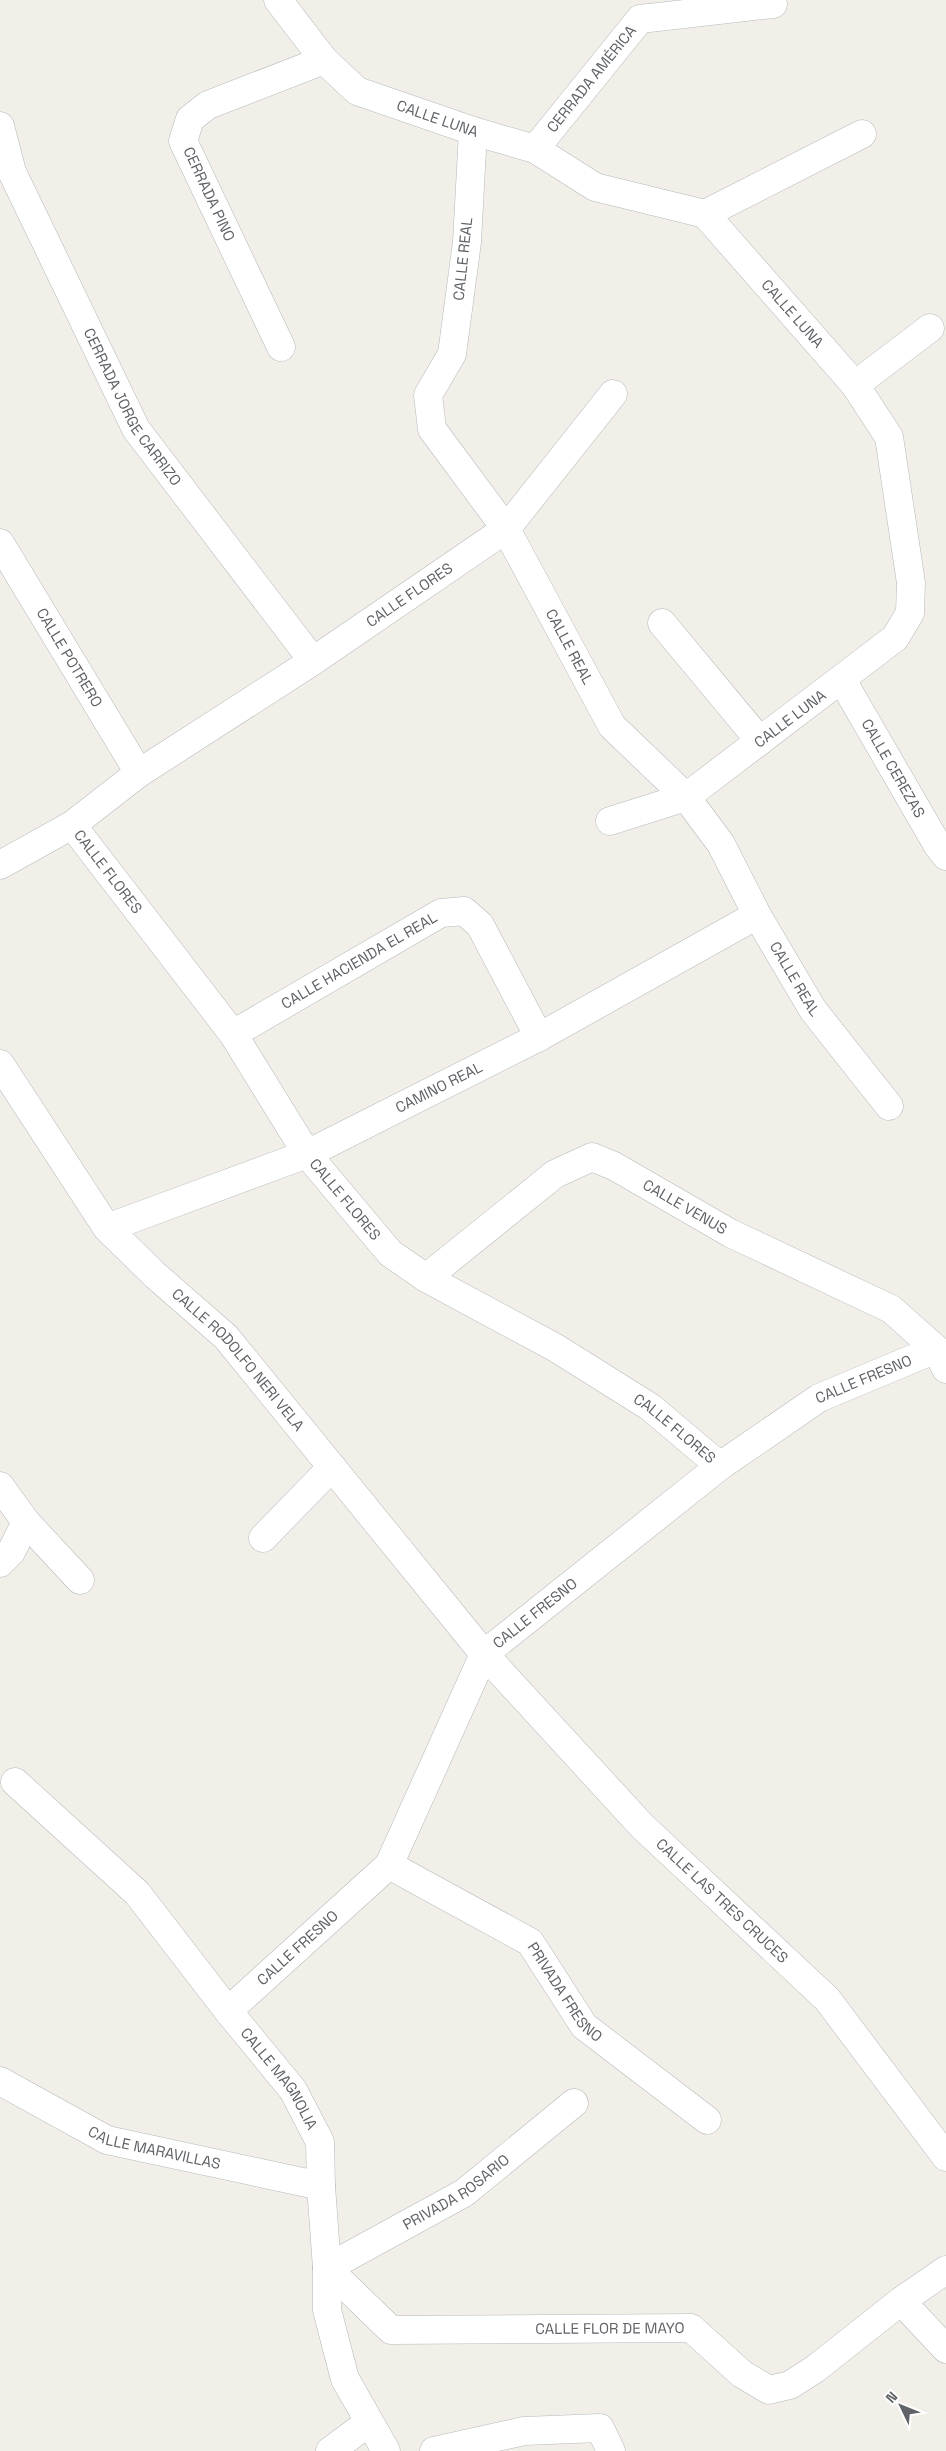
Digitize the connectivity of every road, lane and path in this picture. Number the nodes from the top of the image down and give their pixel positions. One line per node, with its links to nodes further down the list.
1 (278, 0): 3 (street, CALLE LUNA)
2 (773, 4): 7 (street, CERRADA AMÉRICA)
3 (324, 60): 5 (street, CALLE LUNA); 10 (street, CERRADA PINO)
4 (0, 126): 16 (street, CERRADA JORGE CARRIZO)
5 (474, 132): 7 (street, CALLE LUNA); 13 (street, CALLE REAL)
6 (862, 134): 8 (street)
7 (536, 149): 8 (street, CALLE LUNA)
8 (705, 214): 11 (street, CALLE LUNA)
9 (930, 328): 11 (street)
10 (281, 347)
11 (855, 385): 17 (street, CALLE LUNA)
12 (613, 394): 13 (street, CALLE FLORES)
13 (506, 529): 16 (street, CALLE FLORES); 20 (street, CALLE REAL)
14 (0, 543): 19 (street, CALLE POTRERO)
15 (662, 623): 18 (street)
16 (313, 660): 19 (street, CALLE FLORES)
17 (842, 680): 18 (street, CALLE LUNA); 23 (street, CALLE CEREZAS)
18 (760, 741): 20 (street, CALLE LUNA)
19 (139, 773): 22 (street, CALLE FLORES)
20 (686, 797): 21 (street, CALLE LUNA); 25 (street, CALLE REAL)
21 (610, 821)
22 (72, 825): 24 (street, CALLE FLORES); 26 (street, CALLE FLORES)
23 (946, 856)
24 (0, 865)
25 (757, 915): 27 (street, CAMINO REAL); 29 (street, CALLE REAL)
26 (232, 1034): 27 (street, CALLE HACIENDA EL REAL); 30 (street, CALLE FLORES)
27 (540, 1037): 30 (street, CAMINO REAL)
28 (0, 1064): 31 (street, CALLE RODOLFO NERI VELA)
29 (889, 1106)
30 (307, 1154): 31 (street, CAMINO REAL); 32 (street, CALLE FLORES)
31 (107, 1228): 35 (street, CALLE RODOLFO NERI VELA)
32 (426, 1278): 33 (street, CALLE VENUS); 34 (street, CALLE FLORES)
33 (941, 1359): 34 (street, CALLE FRESNO)
34 (720, 1466): 41 (street, CALLE FRESNO)
35 (332, 1467): 38 (street); 41 (street, CALLE RODOLFO NERI VELA)
36 (0, 1486): 37 (street)
37 (26, 1522): 39 (street); 40 (street)
38 (263, 1538)
39 (0, 1563)
40 (80, 1580)
41 (484, 1654): 43 (street, CALLE FRESNO); 48 (street, CALLE LAS TRES CRUCES)
42 (15, 1782): 44 (street, CALLE MAGNOLIA)
43 (389, 1865): 44 (street, CALLE FRESNO); 47 (street, PRIVADA FRESNO)
44 (228, 2011): 49 (street, CALLE MAGNOLIA)
45 (0, 2081): 49 (street, CALLE MARAVILLAS)
46 (574, 2103): 50 (street, PRIVADA ROSARIO)
47 (707, 2120)
48 (946, 2157)
49 (320, 2186): 50 (street, CALLE MAGNOLIA)
50 (327, 2268): 52 (street, CALLE FLOR DE MAYO); 54 (street, CALLE MAGNOLIA)
51 (946, 2270): 52 (street, CALLE FLOR DE MAYO)
52 (901, 2301): 53 (street)
53 (946, 2349)
54 (368, 2423): 56 (street); 57 (street, CALLE MAGNOLIA)
55 (605, 2439): 58 (street)
56 (330, 2451)
57 (386, 2451)
58 (434, 2451)

